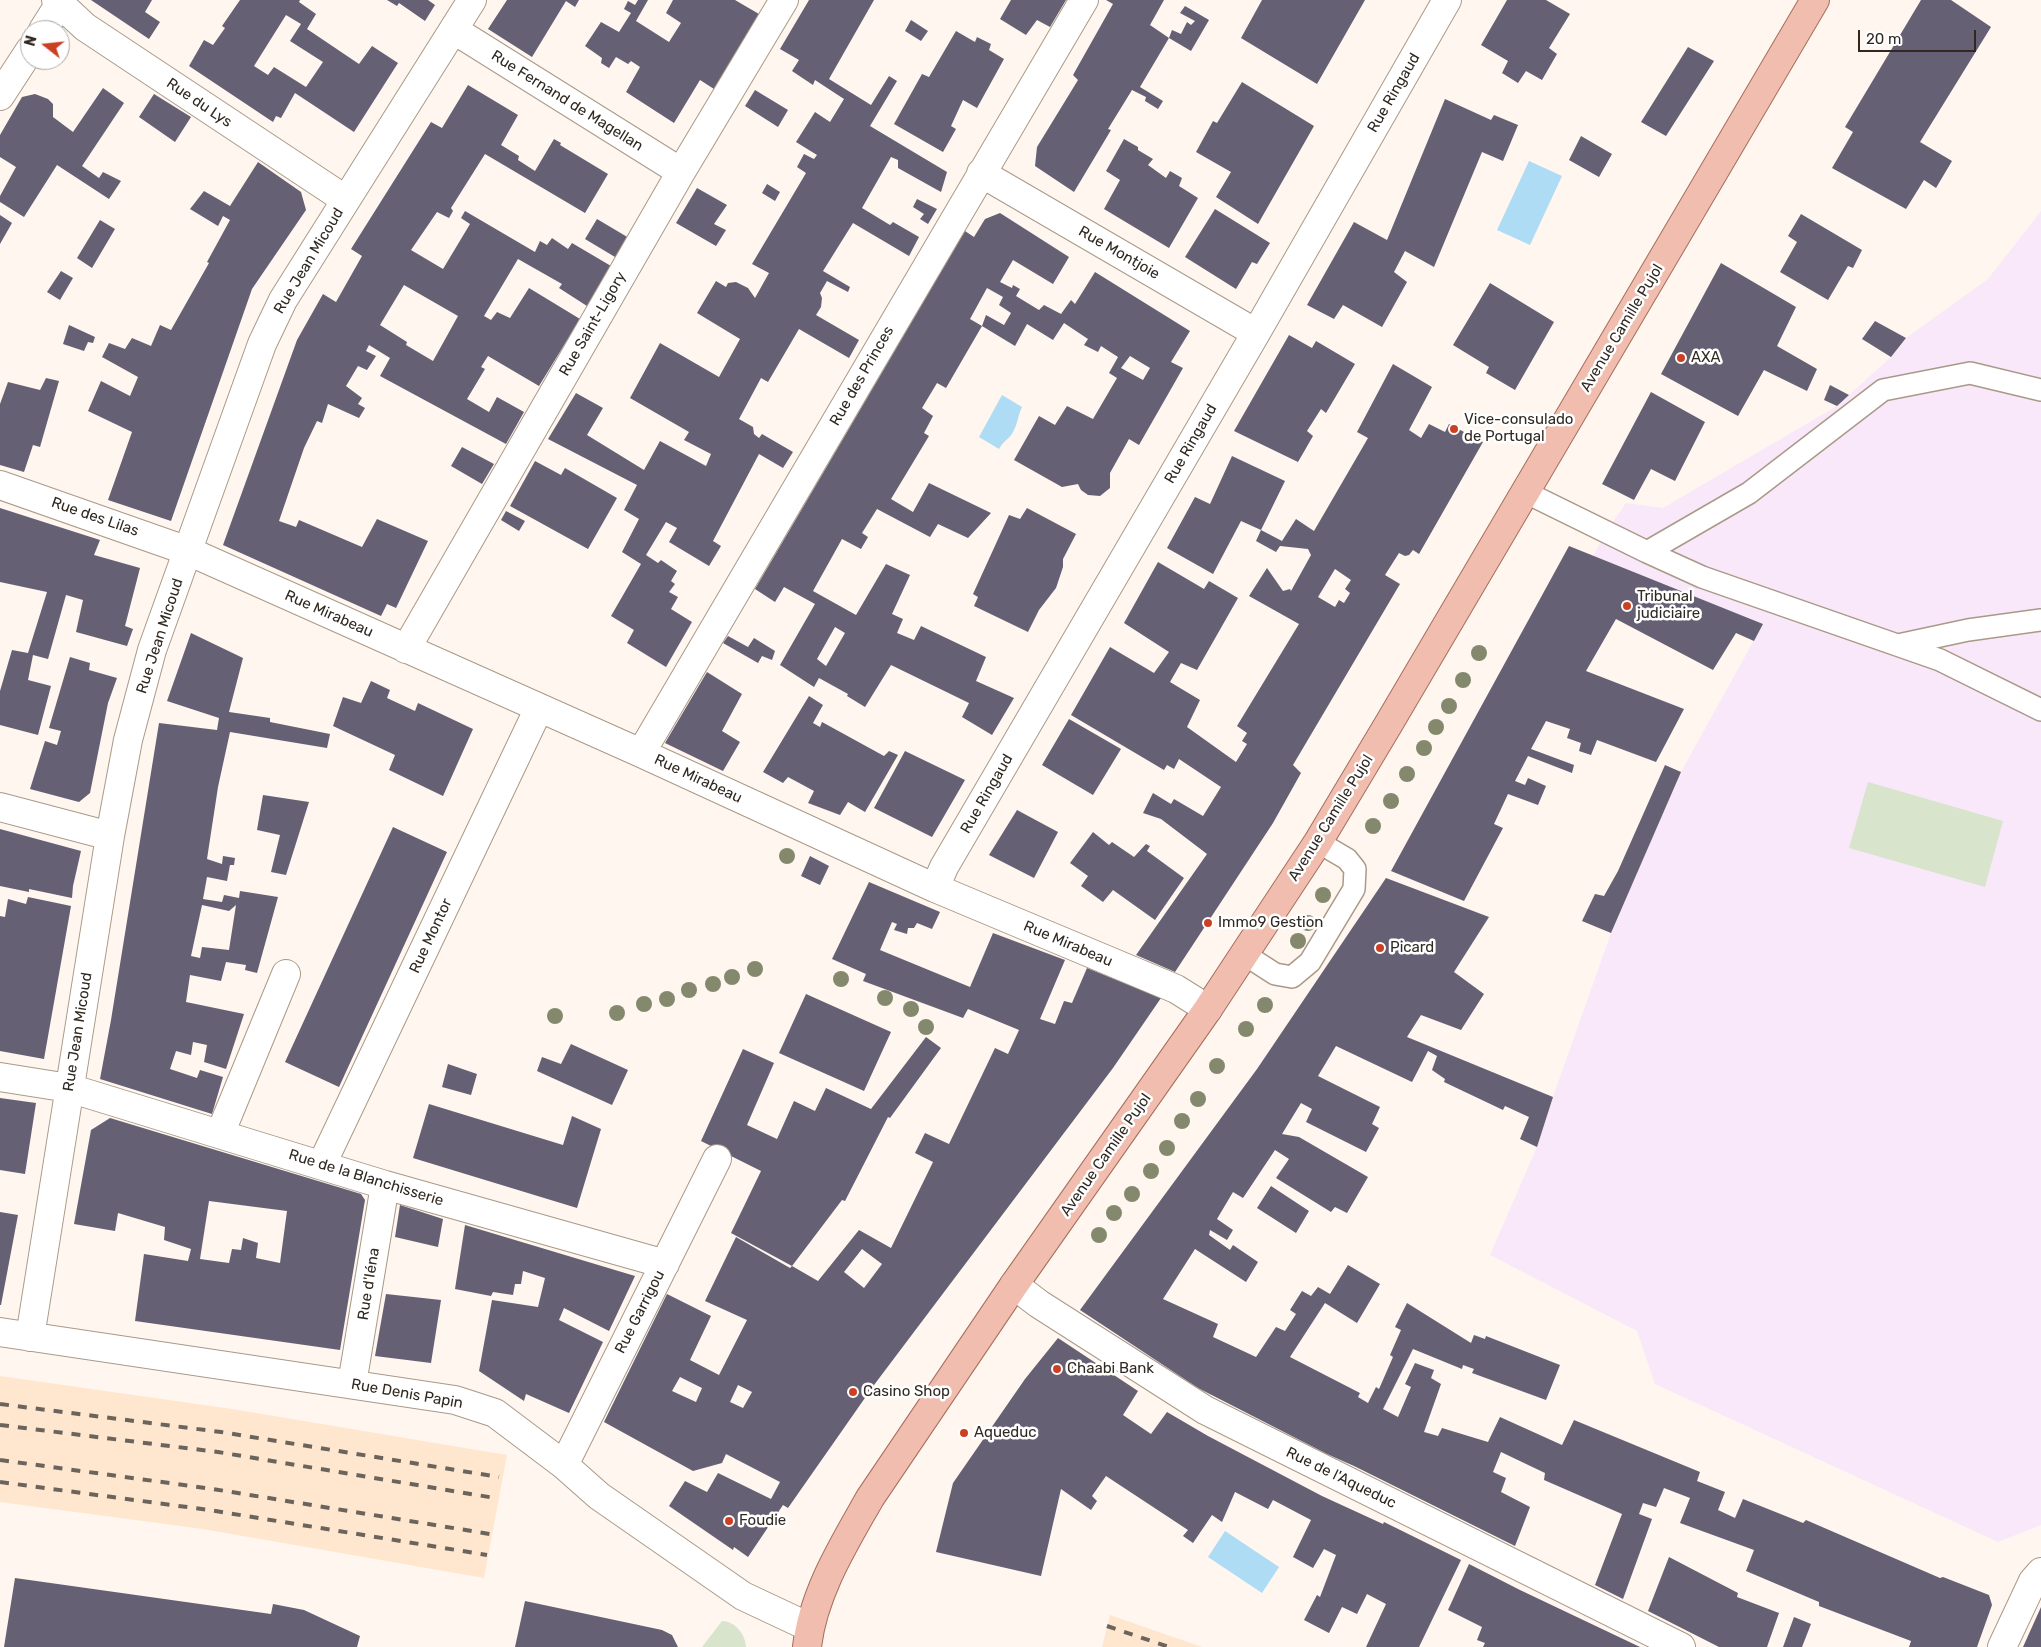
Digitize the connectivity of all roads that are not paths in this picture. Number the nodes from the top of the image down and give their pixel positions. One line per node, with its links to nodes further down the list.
1 (472, 0): 8 (street, Rue Jean Micoud)
2 (784, 0): 11 (street, Rue Saint-Ligory)
3 (1084, 0): 12 (street, Rue des Princes)
4 (1448, 0): 14 (street, Rue Ringaud)
5 (1815, 0): 17 (main road, Avenue Camille Pujol)
6 (60, 1): 7 (street); 13 (street, Rue du Lys)
7 (49, 20)
8 (454, 30): 11 (street, Rue Fernand de Magellan); 13 (street, Rue Jean Micoud)
9 (20, 65): 10 (street)
10 (0, 96)
11 (681, 172): 22 (street, Rue Saint-Ligory)
12 (982, 173): 14 (street, Rue Montjoie); 25 (street, Rue des Princes)
13 (346, 200): 18 (street, Rue Jean Micoud)
14 (1256, 333): 29 (street, Rue Ringaud)
15 (2041, 390): 19 (lane)
16 (0, 485): 18 (street, Rue des Lilas)
17 (1525, 492): 19 (lane); 28 (main road, Avenue Camille Pujol)
18 (188, 550): 22 (street, Rue Mirabeau); 27 (street, Rue Jean Micoud)
19 (1646, 552): 21 (lane)
20 (2041, 620): 21 (lane)
21 (1898, 645): 24 (lane)
22 (406, 649): 23 (street, Rue Mirabeau)
23 (539, 708): 25 (street, Rue Mirabeau); 37 (street, Rue Montor)
24 (2041, 710)
25 (641, 753): 29 (street, Rue Mirabeau)
26 (0, 807): 27 (street)
27 (110, 836): 34 (street, Rue Jean Micoud)
28 (1318, 842): 30 (main road, Avenue Camille Pujol); 30 (lane)
29 (935, 888): 32 (street, Rue Mirabeau)
30 (1244, 954): 32 (main road, Avenue Camille Pujol)
31 (286, 974): 35 (street)
32 (1208, 1008): 40 (main road, Avenue Camille Pujol)
33 (0, 1077): 34 (street, Rue de la Blanchisserie)
34 (69, 1088): 35 (street, Rue de la Blanchisserie); 42 (street, Rue Jean Micoud)
35 (220, 1134): 37 (street, Rue de la Blanchisserie)
36 (717, 1159): 39 (street, Rue Garrigou)
37 (322, 1164): 38 (street, Rue de la Blanchisserie)
38 (385, 1185): 39 (street, Rue de la Blanchisserie); 43 (street, Rue d'Iéna)
39 (664, 1264): 44 (street, Rue Garrigou)
40 (1014, 1285): 46 (main road, Avenue Camille Pujol); 47 (street, Rue de l'Aqueduc)
41 (0, 1332): 42 (street, Rue Denis Papin)
42 (30, 1336): 43 (street, Rue Denis Papin)
43 (352, 1384): 44 (street, Rue Denis Papin)
44 (564, 1465): 46 (street, Rue Denis Papin)
45 (2041, 1572): 48 (street)
46 (810, 1629)
47 (1681, 1647)
48 (2002, 1647)

